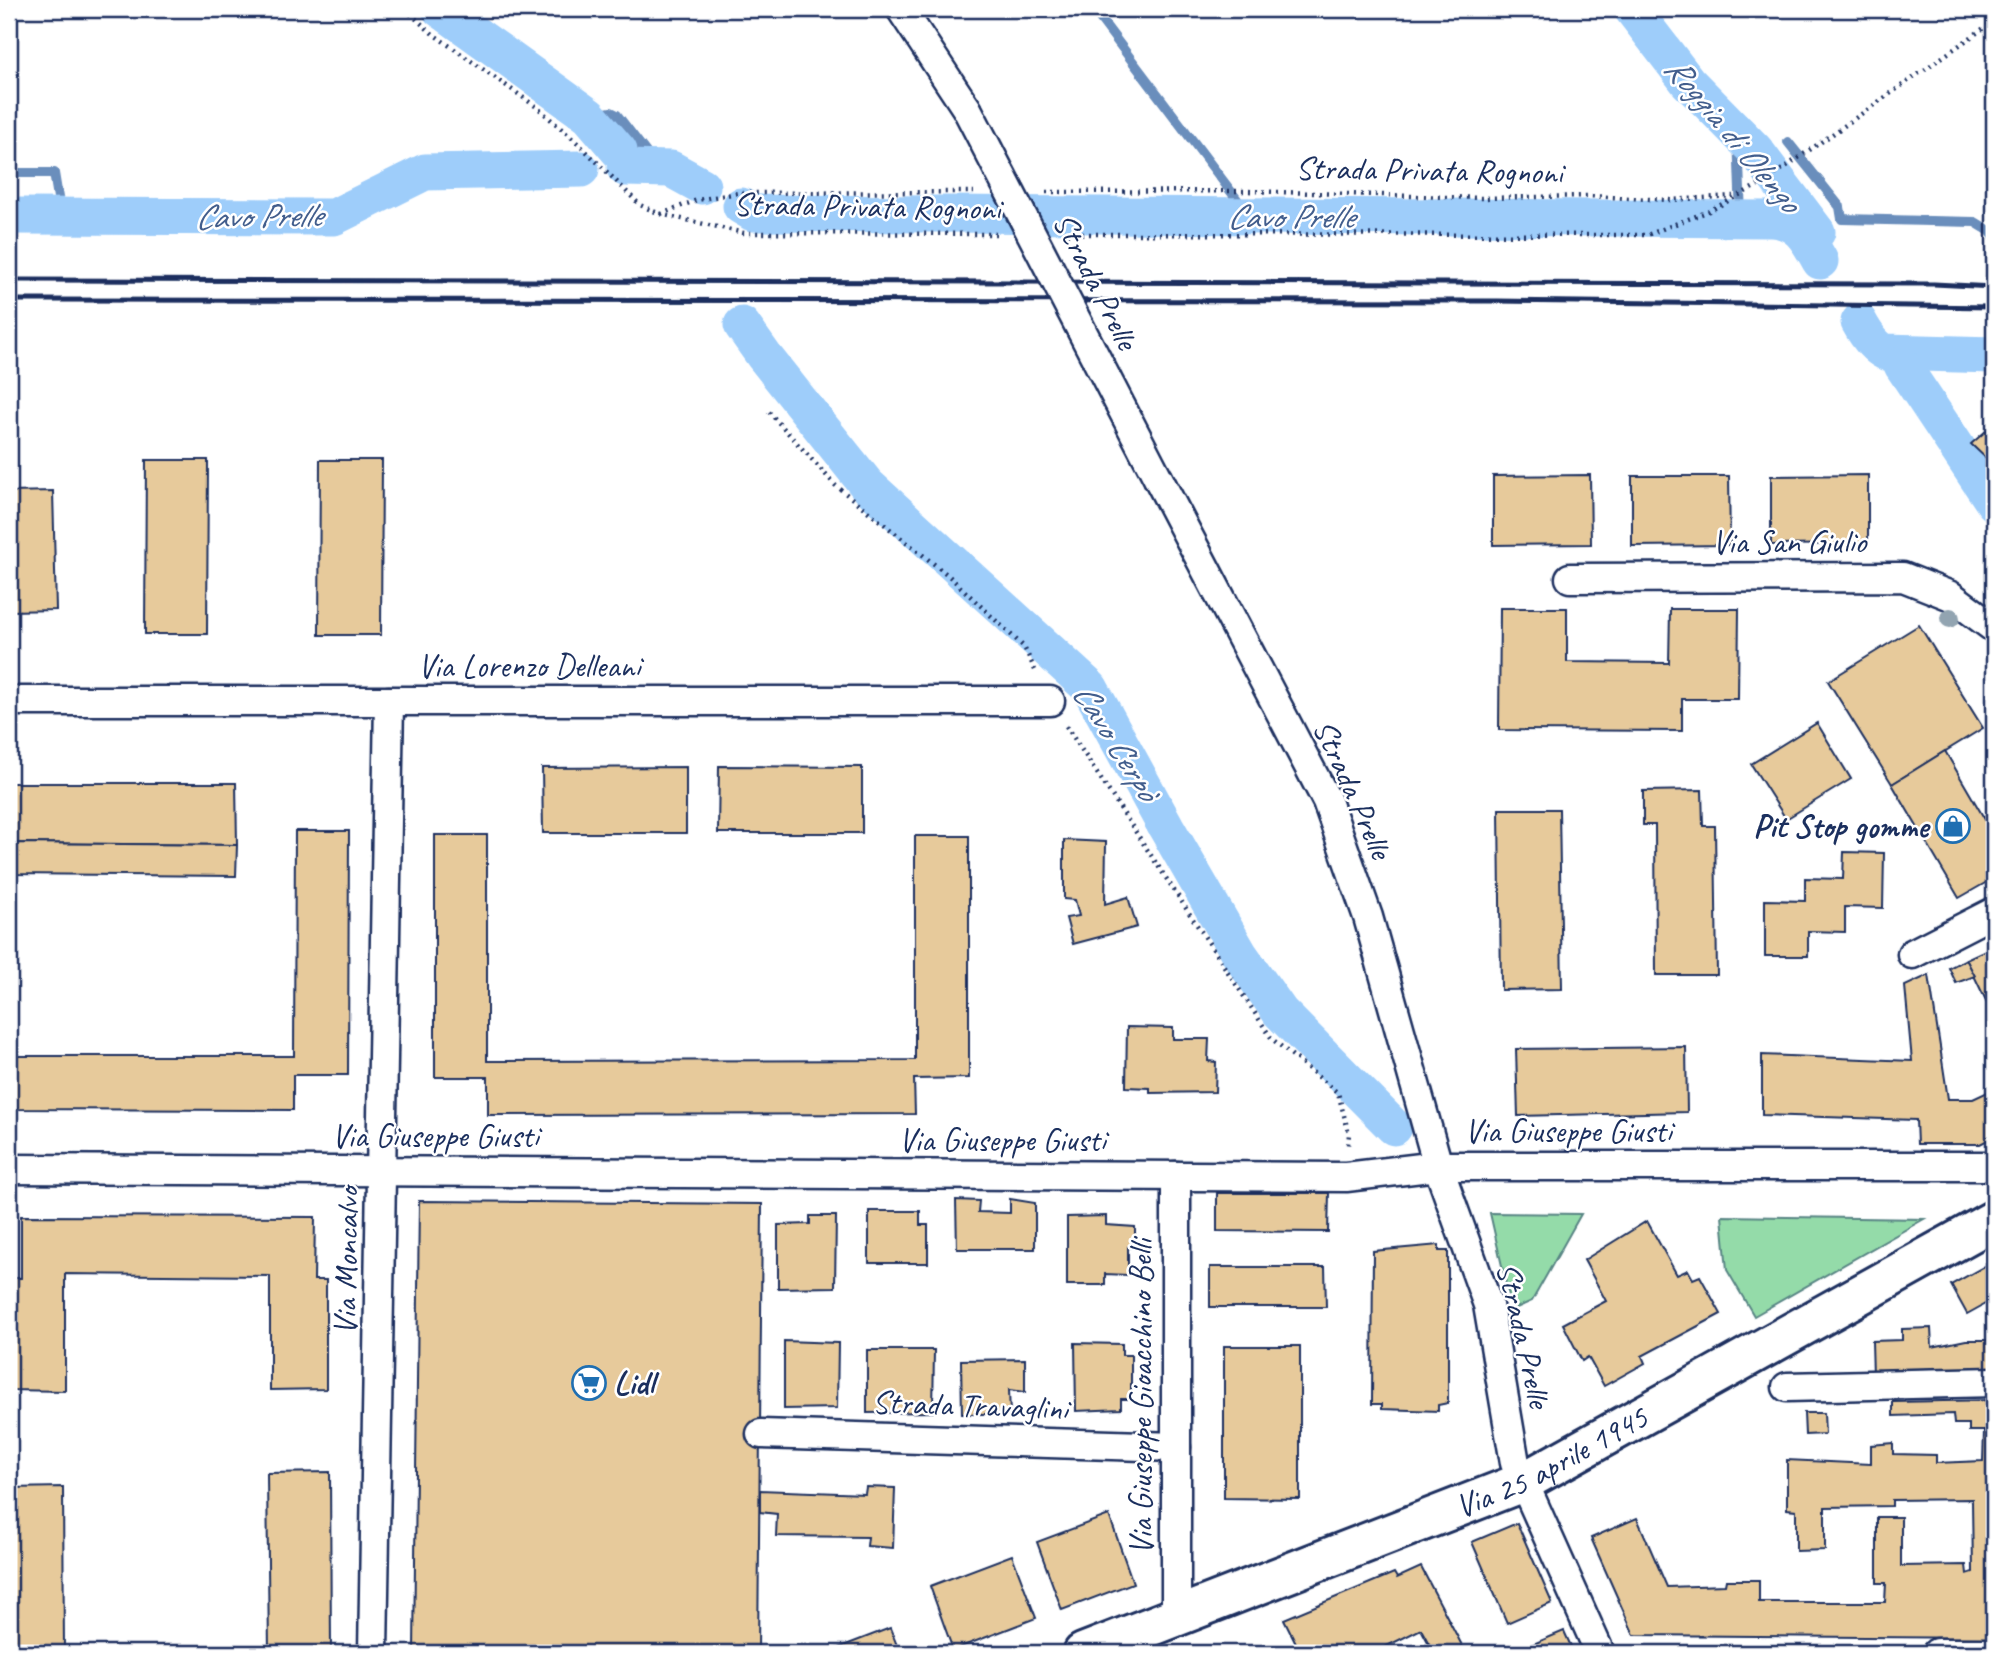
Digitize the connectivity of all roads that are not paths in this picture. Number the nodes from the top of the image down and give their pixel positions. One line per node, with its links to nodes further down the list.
1 (901, 9): 9 (street, Strada Prelle, bridge)
2 (1570, 578): 3 (street, Via San Giulio)
3 (1994, 628)
4 (9, 701): 5 (street, Via Lorenzo Delleani)
5 (389, 701): 6 (street, Via Lorenzo Delleani); 12 (street, Via Moncalvo)
6 (1050, 701)
7 (1994, 912): 8 (street)
8 (1912, 954)
9 (1438, 1166): 10 (street, Via Giuseppe Giusti); 13 (street, Via Giuseppe Giusti); 19 (street, Strada Prelle)
10 (1994, 1166)
11 (9, 1169): 12 (street, Via Giuseppe Giusti)
12 (383, 1171): 13 (street, Via Giuseppe Giusti); 21 (street, Via Moncalvo)
13 (1176, 1176): 18 (street, Via Giuseppe Gioacchino Belli)
14 (1994, 1220): 19 (street, Via 25 aprile 1945)
15 (1994, 1382): 16 (street)
16 (1787, 1387)
17 (761, 1434): 18 (street, Strada Travaglini)
18 (1176, 1447): 20 (street, Via Giuseppe Gioacchino Belli)
19 (1523, 1482): 20 (street, Via 25 aprile 1945); 23 (street, Strada Prelle)
20 (1176, 1617): 22 (street, Via 25 aprile 1945)
21 (373, 1653)
22 (1083, 1653)
23 (1600, 1653)
24 (1937, 1653): 25 (street)
25 (1994, 1653)

